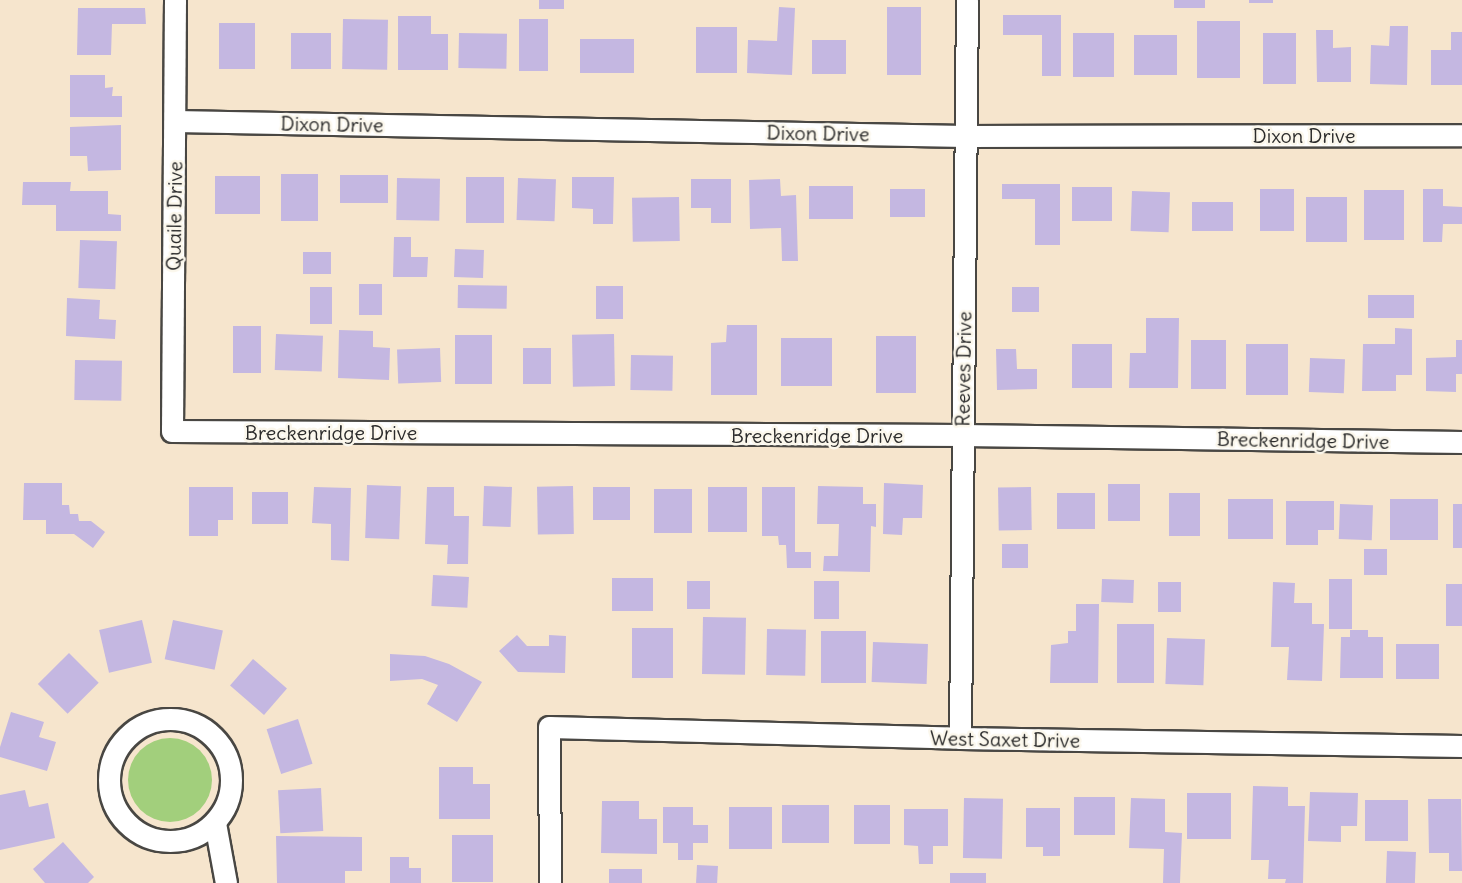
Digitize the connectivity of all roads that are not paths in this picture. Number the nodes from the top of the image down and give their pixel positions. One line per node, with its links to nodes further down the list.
1 (175, 0): 3 (street, Quaile Drive)
2 (967, 0): 5 (street, Reeves Drive)
3 (175, 121): 5 (street, Dixon Drive); 6 (street, Quaile Drive)
4 (1462, 135): 5 (street, Dixon Drive)
5 (966, 136): 7 (street, Reeves Drive)
6 (172, 431): 7 (street, Breckenridge Drive)
7 (963, 435): 8 (street, Breckenridge Drive); 9 (street, Reeves Drive)
8 (1462, 442)
9 (960, 738): 10 (street, West Saxet Drive); 13 (street, West Saxet Drive)
10 (1462, 746)
11 (215, 823): 11 (street); 12 (street)
12 (226, 883)
13 (550, 883)

